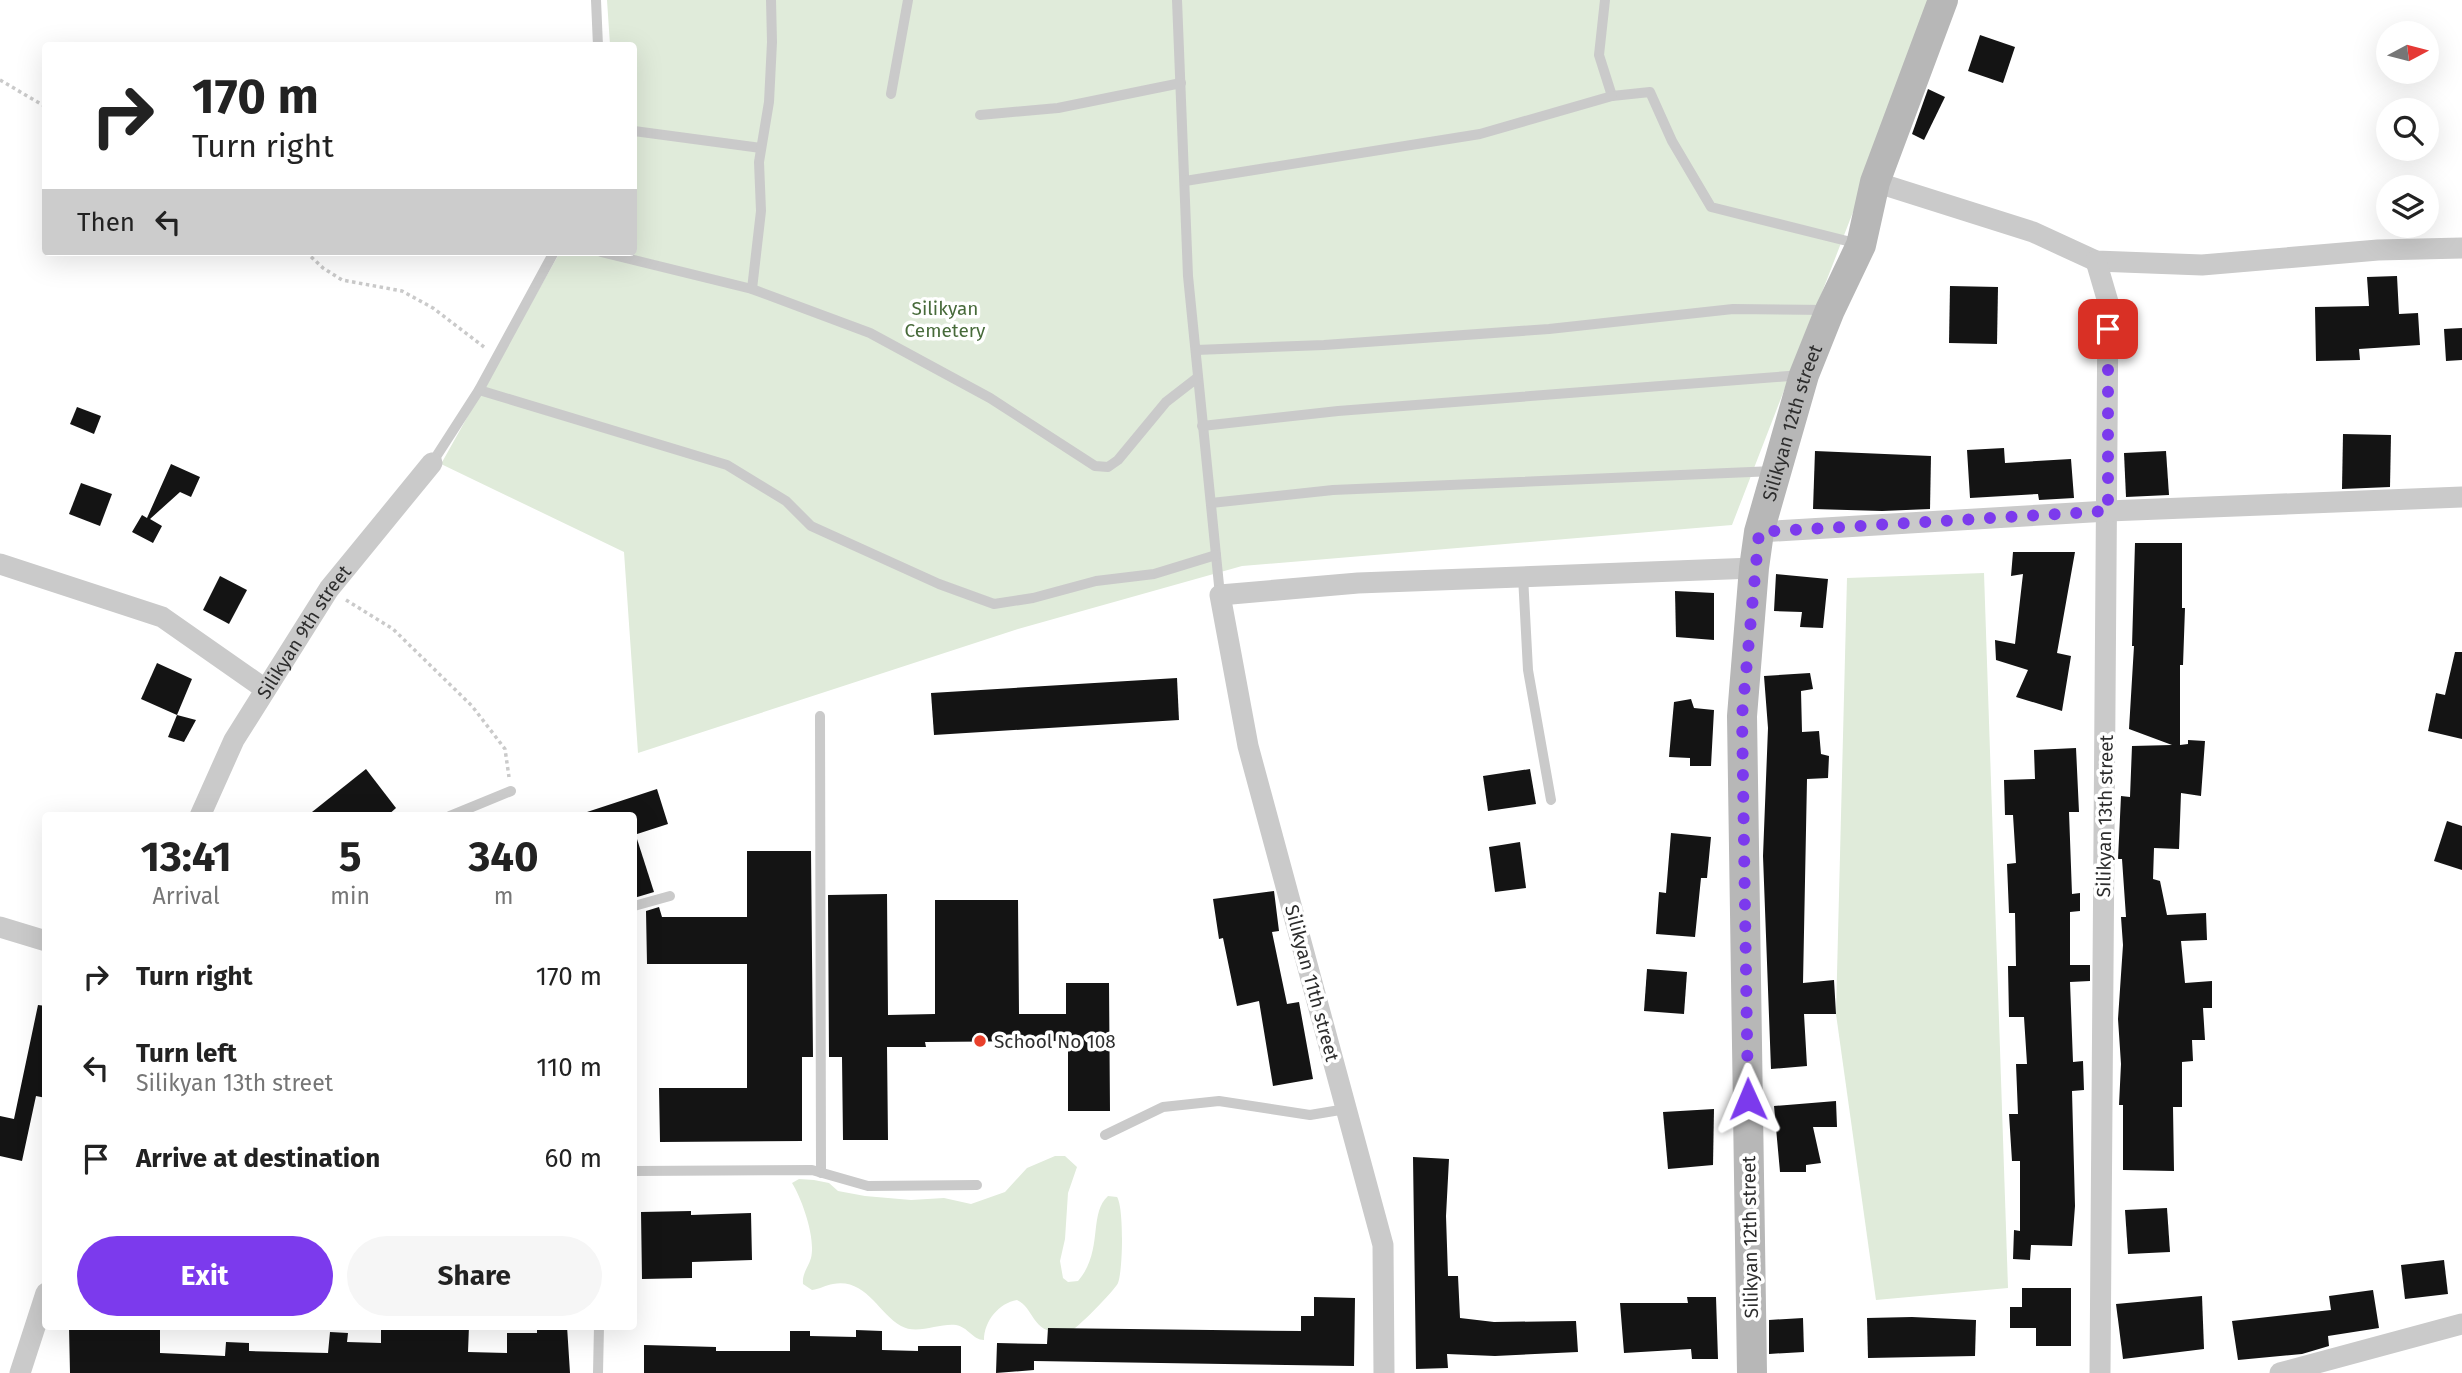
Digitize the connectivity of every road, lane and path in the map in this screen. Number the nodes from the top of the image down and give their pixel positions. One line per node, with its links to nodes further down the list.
1 (596, 0): 7 (lane)
2 (771, 0): 15 (lane)
3 (908, 0): 10 (lane)
4 (1177, 0): 9 (lane)
5 (1605, 0): 11 (lane)
6 (1938, 3): 17 (main road, Silikyan 12th street)
7 (598, 42)
8 (0, 80): 12 (path)
9 (1181, 83): 13 (lane); 16 (lane)
10 (891, 94)
11 (1612, 96): 16 (lane); 18 (lane)
12 (42, 105)
13 (980, 115)
14 (637, 131): 15 (lane)
15 (761, 148): 24 (lane)
16 (1185, 181): 26 (lane)
17 (1875, 182): 18 (main road, Silikyan 12th street); 23 (street)
18 (1861, 245): 25 (main road, Silikyan 12th street)
19 (2462, 248): 23 (street)
20 (310, 256): 27 (path)
21 (552, 256): 27 (lane)
22 (617, 256): 24 (lane)
23 (2096, 261): 36 (street, Silikyan 13th street)
24 (752, 289): 29 (lane)
25 (1830, 310): 26 (lane); 28 (main road, Silikyan 12th street)
26 (1196, 350): 29 (lane)
27 (496, 358): 30 (lane)
28 (1804, 374): 31 (lane); 33 (main road, Silikyan 12th street)
29 (1197, 378): 31 (lane)
30 (479, 390): 32 (lane); 38 (lane)
31 (1202, 426): 35 (lane)
32 (432, 463): 42 (street, Silikyan 9th street)
33 (1777, 471): 35 (lane); 37 (main road, Silikyan 12th street)
34 (2462, 498): 36 (street)
35 (1211, 503): 38 (lane)
36 (2108, 511): 37 (street); 66 (street, Silikyan 13th street)
37 (1759, 532): 40 (main road, Silikyan 12th street)
38 (1216, 555): 43 (lane)
39 (0, 564): 44 (street)
40 (1754, 568): 41 (street); 65 (main road, Silikyan 12th street)
41 (1523, 576): 43 (street); 47 (lane)
42 (329, 589): 44 (street, Silikyan 9th street); 46 (path)
43 (1220, 595): 54 (street, Silikyan 11th street)
44 (265, 689): 48 (street, Silikyan 9th street)
45 (821, 716): 57 (lane)
46 (512, 791): 49 (lane)
47 (1551, 800)
48 (202, 812)
49 (460, 812)
50 (670, 896): 51 (lane)
51 (637, 904)
52 (0, 927): 53 (street)
53 (42, 940)
54 (1346, 1109): 55 (lane); 64 (street, Silikyan 11th street)
55 (1105, 1135)
56 (637, 1170): 57 (lane)
57 (821, 1173): 58 (lane)
58 (977, 1185)
59 (42, 1305): 62 (street)
60 (2462, 1324): 67 (street)
61 (599, 1330): 63 (lane)
62 (20, 1373)
63 (598, 1373)
64 (1384, 1373)
65 (1752, 1373)
66 (2100, 1373)
67 (2280, 1373)

